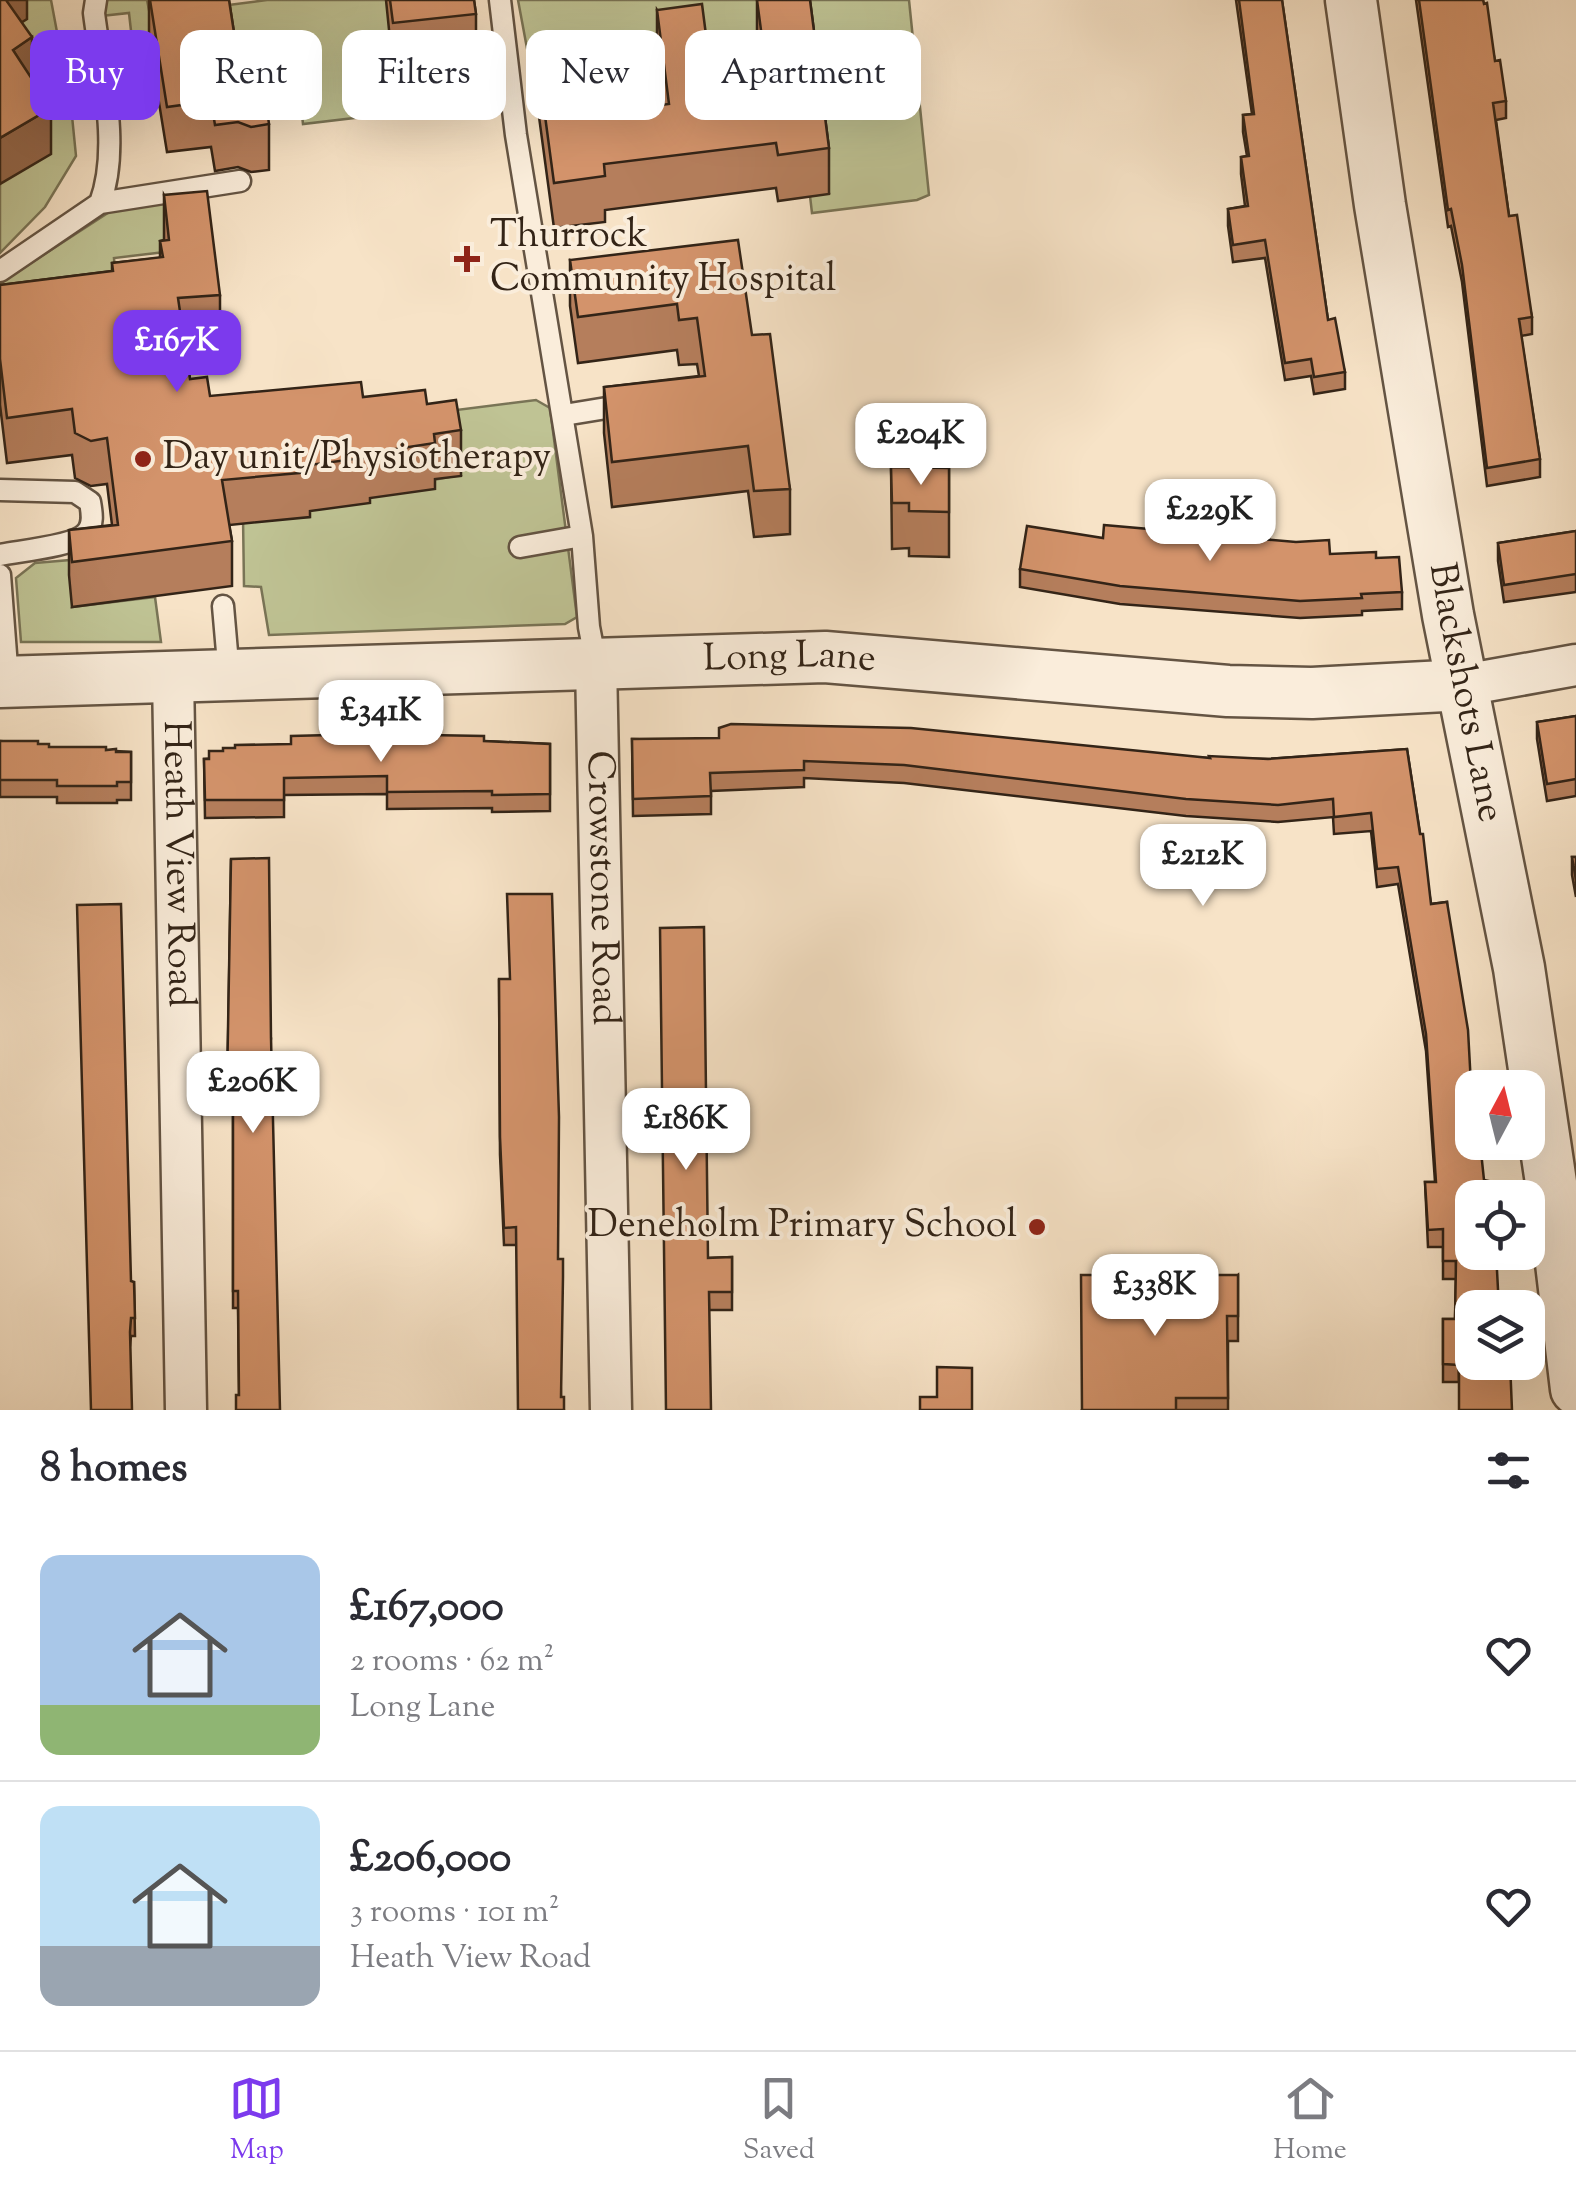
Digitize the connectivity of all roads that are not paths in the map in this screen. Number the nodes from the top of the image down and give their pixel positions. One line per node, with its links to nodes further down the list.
1 (96, 0): 5 (lane)
2 (500, 0): 8 (lane)
3 (1351, 0): 20 (street, Blackshots Lane)
4 (240, 181): 5 (lane)
5 (100, 203): 6 (lane)
6 (0, 271)
7 (648, 401): 8 (lane)
8 (564, 415): 10 (lane)
9 (0, 490): 12 (lane)
10 (582, 536): 11 (lane); 15 (lane)
11 (520, 547)
12 (0, 555)
13 (0, 575): 19 (lane)
14 (224, 606): 17 (lane)
15 (596, 664): 17 (street, Long Lane); 20 (street, Long Lane); 24 (street, Crowstone Road)
16 (1576, 665): 20 (street, Long Lane)
17 (230, 675): 18 (street, Long Lane)
18 (174, 676): 19 (street, Long Lane); 23 (street, Heath View Road)
19 (4, 682)
20 (1464, 685): 21 (street, Blackshots Lane)
21 (1565, 1194): 22 (street, Blackshots Lane)
22 (1576, 1388)
23 (186, 1410)
24 (611, 1410)

